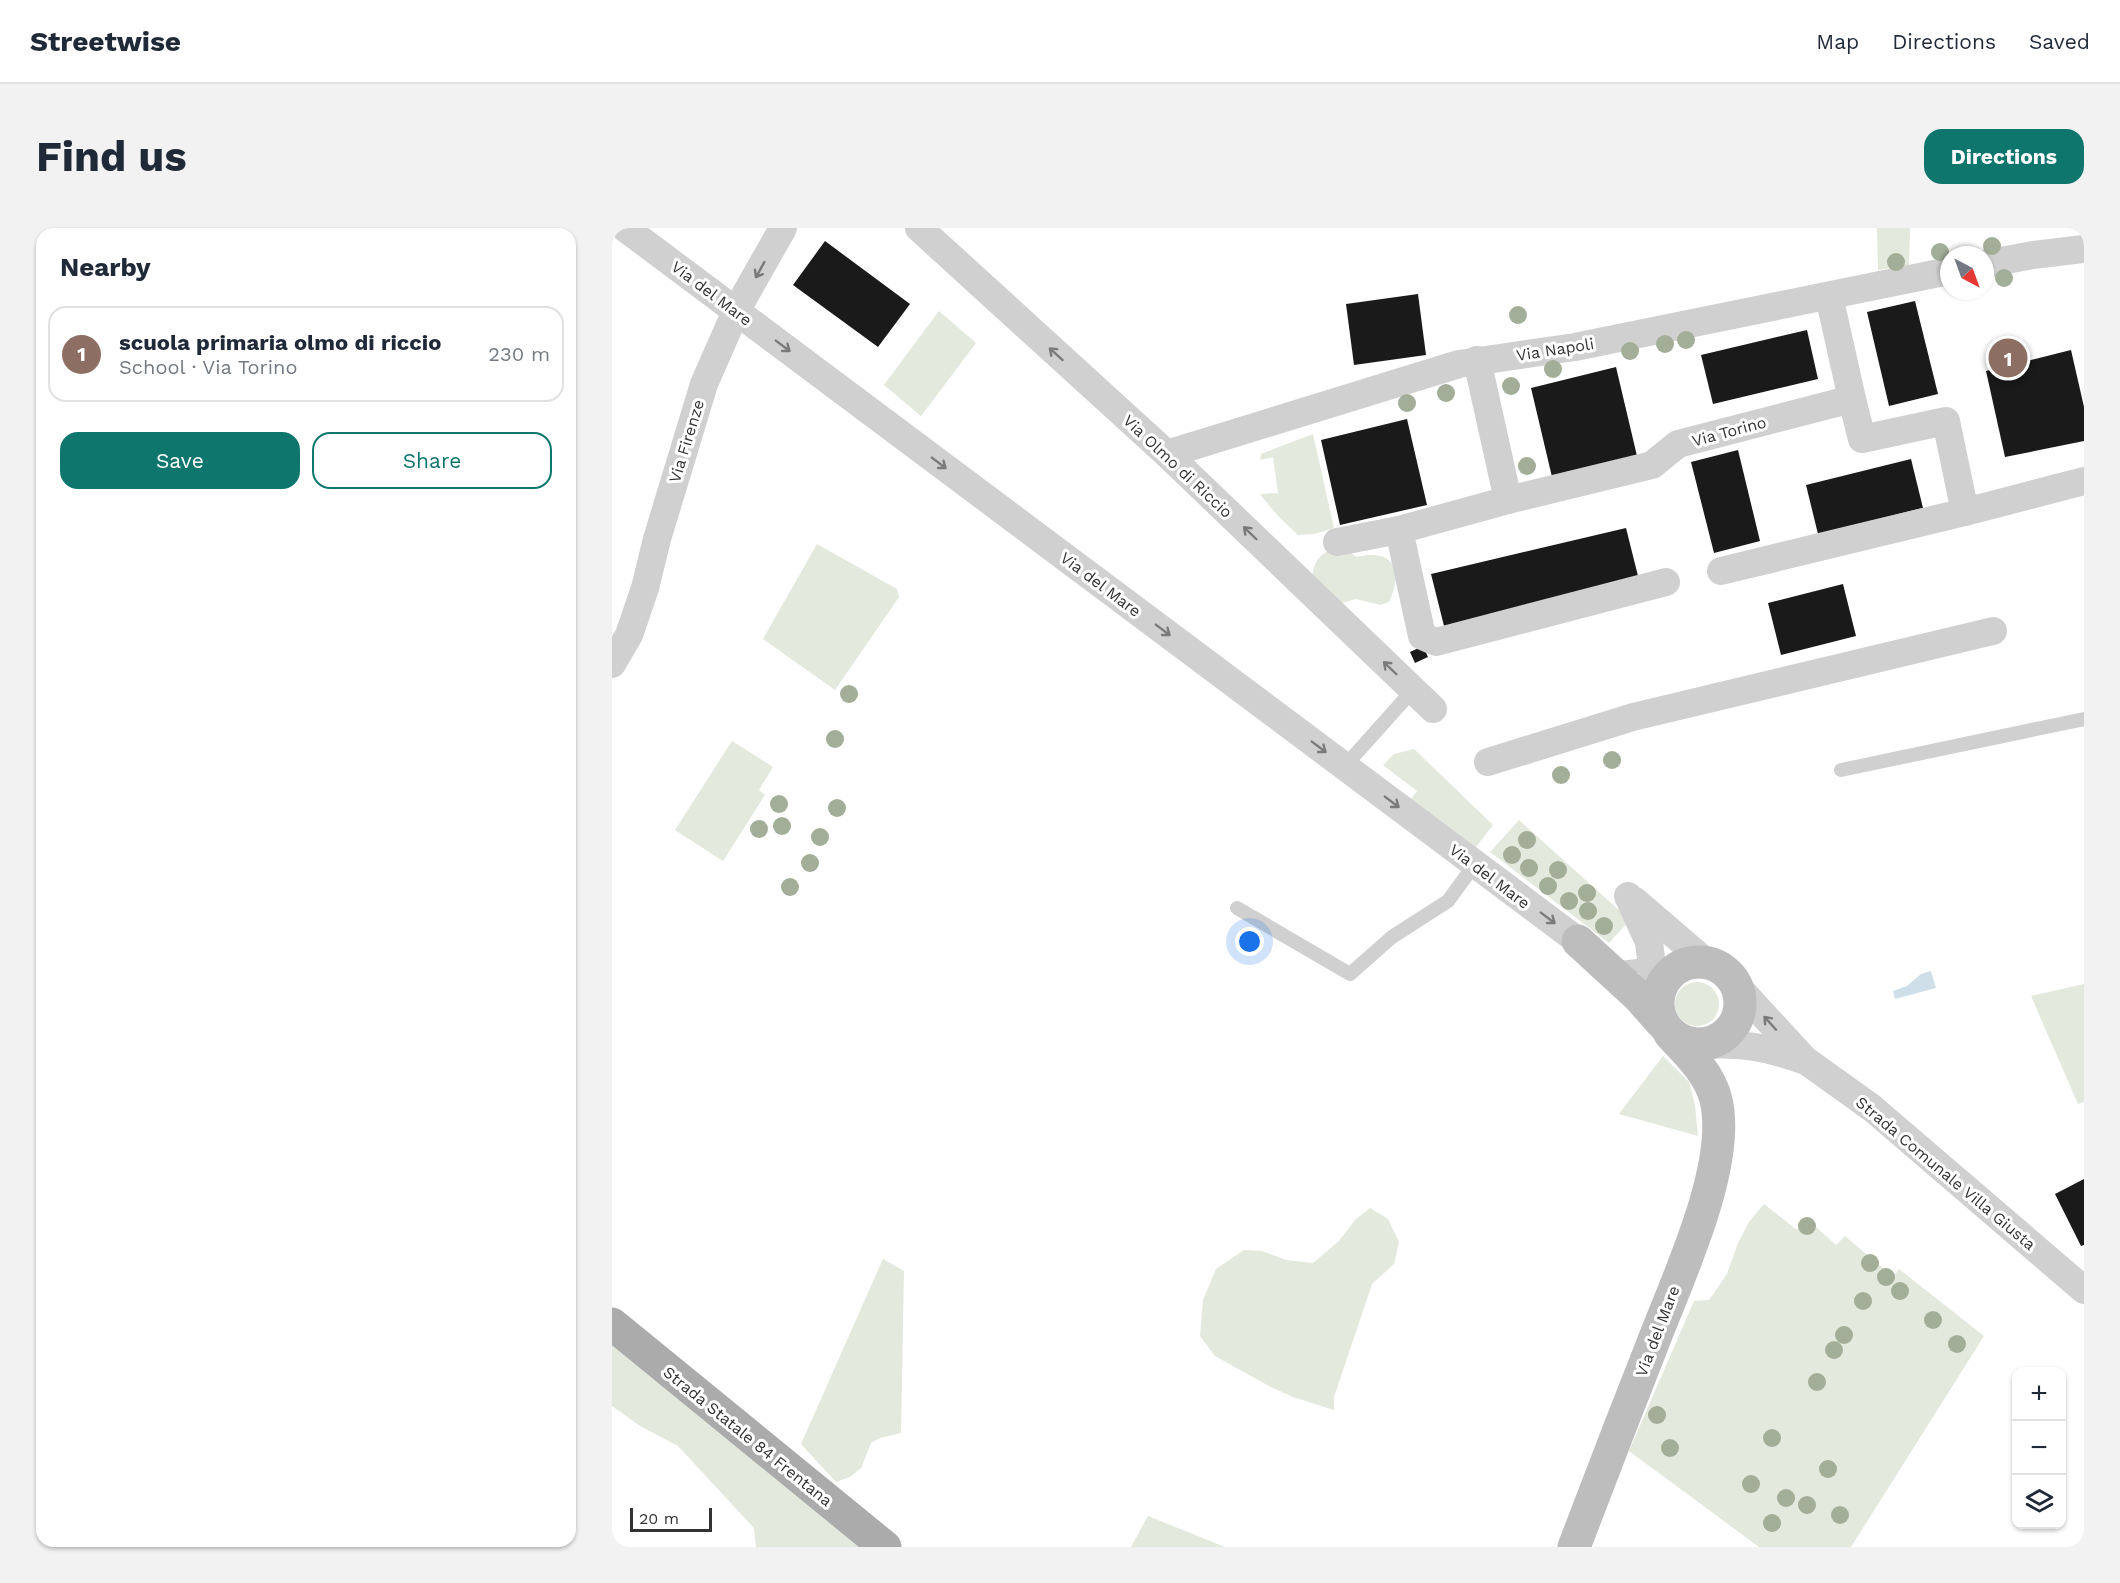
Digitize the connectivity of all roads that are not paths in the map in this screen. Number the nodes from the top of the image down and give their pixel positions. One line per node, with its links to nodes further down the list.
1 (625, 228): 8 (street, Via del Mare)
2 (783, 228): 8 (street, Via Firenze, one-way to 8)
3 (919, 228): 11 (street, Via Olmo di Riccio, one-way to 3)
4 (2083, 257): 5 (street)
5 (1994, 262)
6 (1940, 273): 7 (street, Via Napoli)
7 (1829, 296): 9 (street, Via Napoli); 10 (street)
8 (736, 311): 20 (street, Via Firenze); 24 (street, Via del Mare, one-way to 24)
9 (1477, 360): 11 (street, Via Napoli); 13 (street)
10 (1852, 399): 13 (street, Via Torino); 14 (street)
11 (1167, 454): 21 (street, Via Olmo di Riccio, one-way to 11)
12 (2084, 481): 14 (street)
13 (1508, 500): 15 (street, Via Torino)
14 (1965, 513): 17 (street)
15 (1399, 530): 16 (street, Via Torino); 18 (street)
16 (1337, 542)
17 (1721, 571)
18 (1666, 582)
19 (1993, 631): 23 (street)
20 (612, 664)
21 (1423, 699): 24 (lane)
22 (2084, 719): 25 (lane)
23 (1488, 762)
24 (1345, 766): 26 (street, Via del Mare, one-way to 26)
25 (1841, 770)
26 (1474, 864): 27 (lane); 28 (street, Via del Mare, one-way to 28)
27 (1237, 908)
28 (1578, 941): 30 (street)
29 (1706, 962): 30 (street); 30 (street); 31 (street)
30 (1663, 1021): 31 (street); 33 (street)
31 (1727, 1022): 32 (street, one-way to 31); 32 (street); 33 (street)
32 (1805, 1060): 34 (street, Strada Comunale Villa Giusta)
33 (1717, 1110): 37 (street, Via del Mare)
34 (2084, 1290)
35 (612, 1324): 36 (main road, Strada Statale 84 Frentana)
36 (885, 1547)
37 (1574, 1547)

